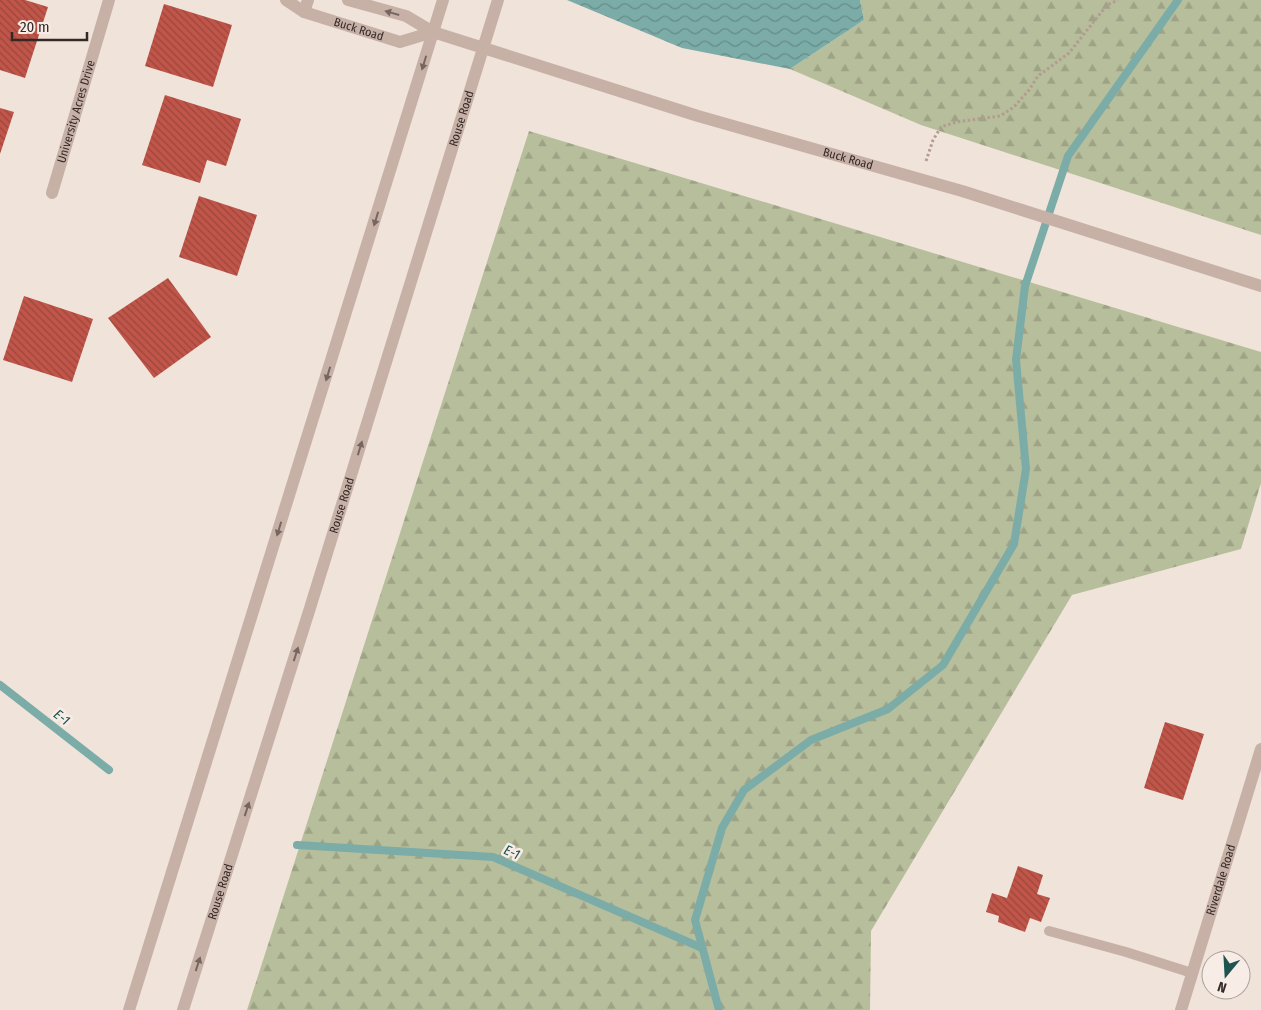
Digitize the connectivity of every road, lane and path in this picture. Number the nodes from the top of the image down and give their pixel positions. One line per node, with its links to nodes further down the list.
1 (109, 0): 11 (street, University Acres Drive)
2 (286, 0): 7 (street, Buck Road)
3 (348, 0): 8 (street, Buck Road, one-way to 3)
4 (443, 0): 8 (street)
5 (498, 0): 9 (street, Rouse Road)
6 (1118, 0): 10 (path)
7 (306, 6): 8 (street, Buck Road)
8 (433, 32): 9 (street, Buck Road); 16 (street, one-way to 16)
9 (484, 48): 12 (street, Buck Road); 17 (street, Rouse Road, one-way to 9)
10 (926, 161)
11 (52, 193)
12 (1261, 286)
13 (1261, 748): 15 (street, Riverdale Road)
14 (1049, 931): 15 (lane)
15 (1192, 973): 18 (street, Riverdale Road)
16 (130, 1010)
17 (183, 1010)
18 (1180, 1010)

